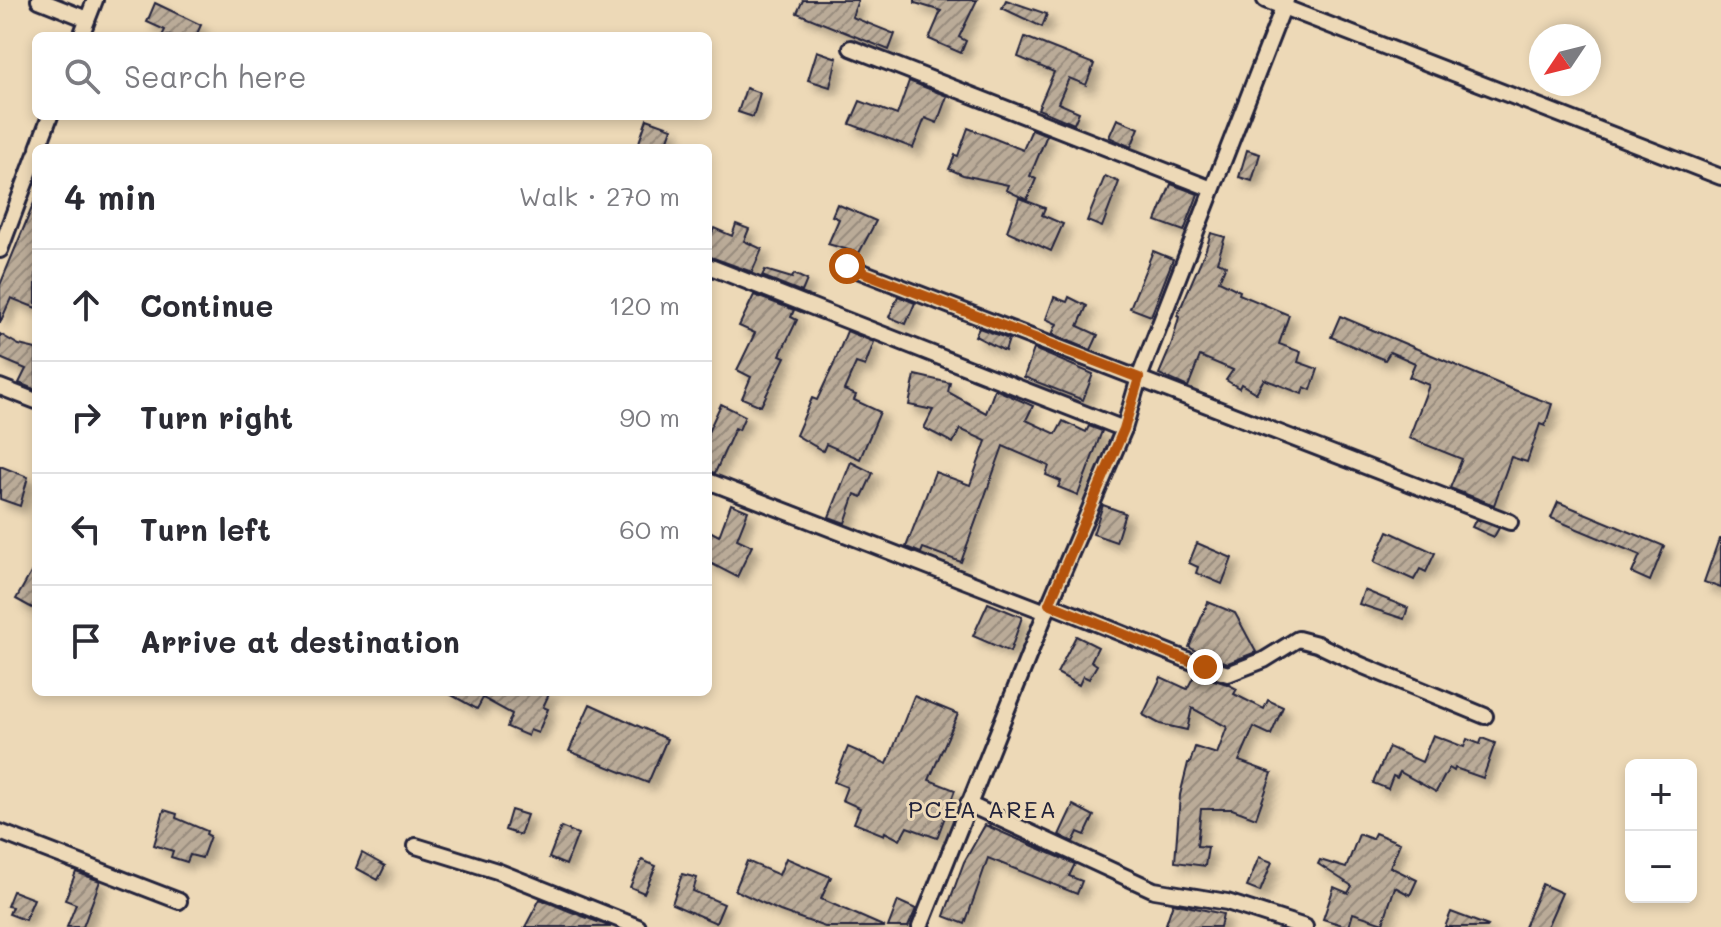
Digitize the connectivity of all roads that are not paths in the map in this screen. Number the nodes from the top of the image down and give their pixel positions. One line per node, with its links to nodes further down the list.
1 (39, 0): 5 (street)
2 (95, 0): 5 (street)
3 (1265, 0): 4 (street)
4 (1285, 4): 11 (street); 12 (street)
5 (87, 19): 6 (street)
6 (82, 32)
7 (851, 48): 12 (street)
8 (48, 120): 9 (street)
9 (40, 144)
10 (32, 165): 13 (street)
11 (1721, 177)
12 (1212, 189): 16 (street)
13 (0, 250)
14 (847, 266): 16 (street)
15 (712, 268): 19 (street)
16 (1139, 378): 19 (street); 21 (street)
17 (0, 387): 18 (street)
18 (32, 399)
19 (1124, 429): 22 (street)
20 (712, 482): 22 (street)
21 (1510, 522)
22 (1047, 608): 23 (street); 24 (street)
23 (1485, 716)
24 (968, 804): 29 (street); 30 (street)
25 (0, 832): 27 (street)
26 (416, 846): 28 (street)
27 (179, 901)
28 (638, 927)
29 (920, 927)
30 (1305, 927)

